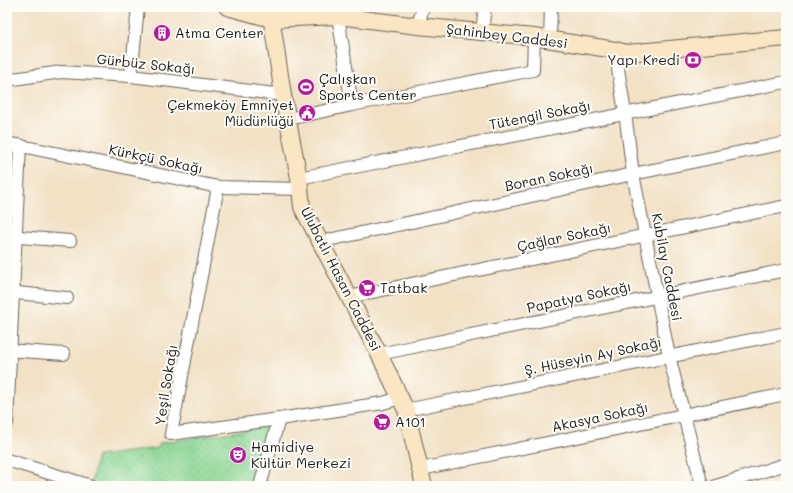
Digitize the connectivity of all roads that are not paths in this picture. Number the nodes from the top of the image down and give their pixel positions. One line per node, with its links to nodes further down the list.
1 (138, 7): 15 (street)
2 (227, 7): 6 (main road)
3 (423, 7): 8 (street)
4 (485, 7): 10 (street)
5 (551, 7): 13 (street)
6 (270, 10): 7 (main road, Şahinbey Caddesi); 18 (main road, Ulubatlı Hasan Caddesi)
7 (338, 16): 8 (main road, Şahinbey Caddesi); 19 (street)
8 (418, 26): 10 (main road, Şahinbey Caddesi)
9 (786, 29): 14 (main road, Şahinbey Caddesi)
10 (482, 32): 11 (main road, Şahinbey Caddesi)
11 (534, 37): 13 (main road, Şahinbey Caddesi); 19 (street)
12 (786, 38): 14 (main road)
13 (550, 40): 14 (main road, Şahinbey Caddesi)
14 (615, 50): 20 (street, Kubilay Caddesi)
15 (131, 76): 16 (street, Gürbüz Sokağı); 18 (street, Gürbüz Sokağı)
16 (7, 80)
17 (786, 82): 20 (street, Tütengil Sokağı)
18 (283, 95): 21 (main road, Ulubatlı Hasan Caddesi)
19 (352, 105): 21 (street)
20 (625, 113): 25 (street, Kubilay Caddesi); 26 (street, Tütengil Sokağı)
21 (288, 119): 26 (main road, Ulubatlı Hasan Caddesi)
22 (786, 143): 25 (street, Boran Sokağı)
23 (7, 144): 24 (street, Kürkçü Sokağı)
24 (20, 146): 27 (street, Kürkçü Sokağı); 29 (street)
25 (633, 174): 30 (street, Kubilay Caddesi); 32 (street, Boran Sokağı)
26 (300, 183): 27 (street, Kürkçü Sokağı); 32 (main road, Ulubatlı Hasan Caddesi)
27 (218, 187): 46 (street, Yeşil Sokağı)
28 (786, 206): 30 (street, Çağlar Sokağı)
29 (11, 236): 31 (street); 34 (street)
30 (646, 236): 35 (street, Kubilay Caddesi); 36 (street, Çağlar Sokağı)
31 (70, 241)
32 (319, 242): 36 (main road, Ulubatlı Hasan Caddesi)
33 (786, 270): 35 (street, Papatya Sokağı)
34 (10, 292): 37 (street); 39 (street)
35 (657, 296): 41 (street, Papatya Sokağı); 42 (street, Kubilay Caddesi)
36 (349, 297): 41 (main road, Ulubatlı Hasan Caddesi)
37 (68, 298)
38 (786, 332): 42 (street, Ş. Hüseyin Ay Sokağı)
39 (9, 350): 40 (street); 47 (street)
40 (64, 354)
41 (379, 354): 44 (main road, Ulubatlı Hasan Caddesi)
42 (669, 356): 44 (street, Ş. Hüseyin Ay Sokağı); 45 (street, Kubilay Caddesi)
43 (786, 394): 45 (street, Akasya Sokağı)
44 (403, 404): 46 (street, Yeşil Sokağı); 50 (main road, Ulubatlı Hasan Caddesi)
45 (684, 415): 50 (street, Akasya Sokağı); 54 (street, Kubilay Caddesi)
46 (279, 419): 52 (street)
47 (7, 422)
48 (7, 460): 51 (street)
49 (786, 464): 55 (street)
50 (420, 469): 53 (main road, Ulubatlı Hasan Caddesi)
51 (91, 486)
52 (260, 486)
53 (424, 486)
54 (702, 486)
55 (716, 486)

